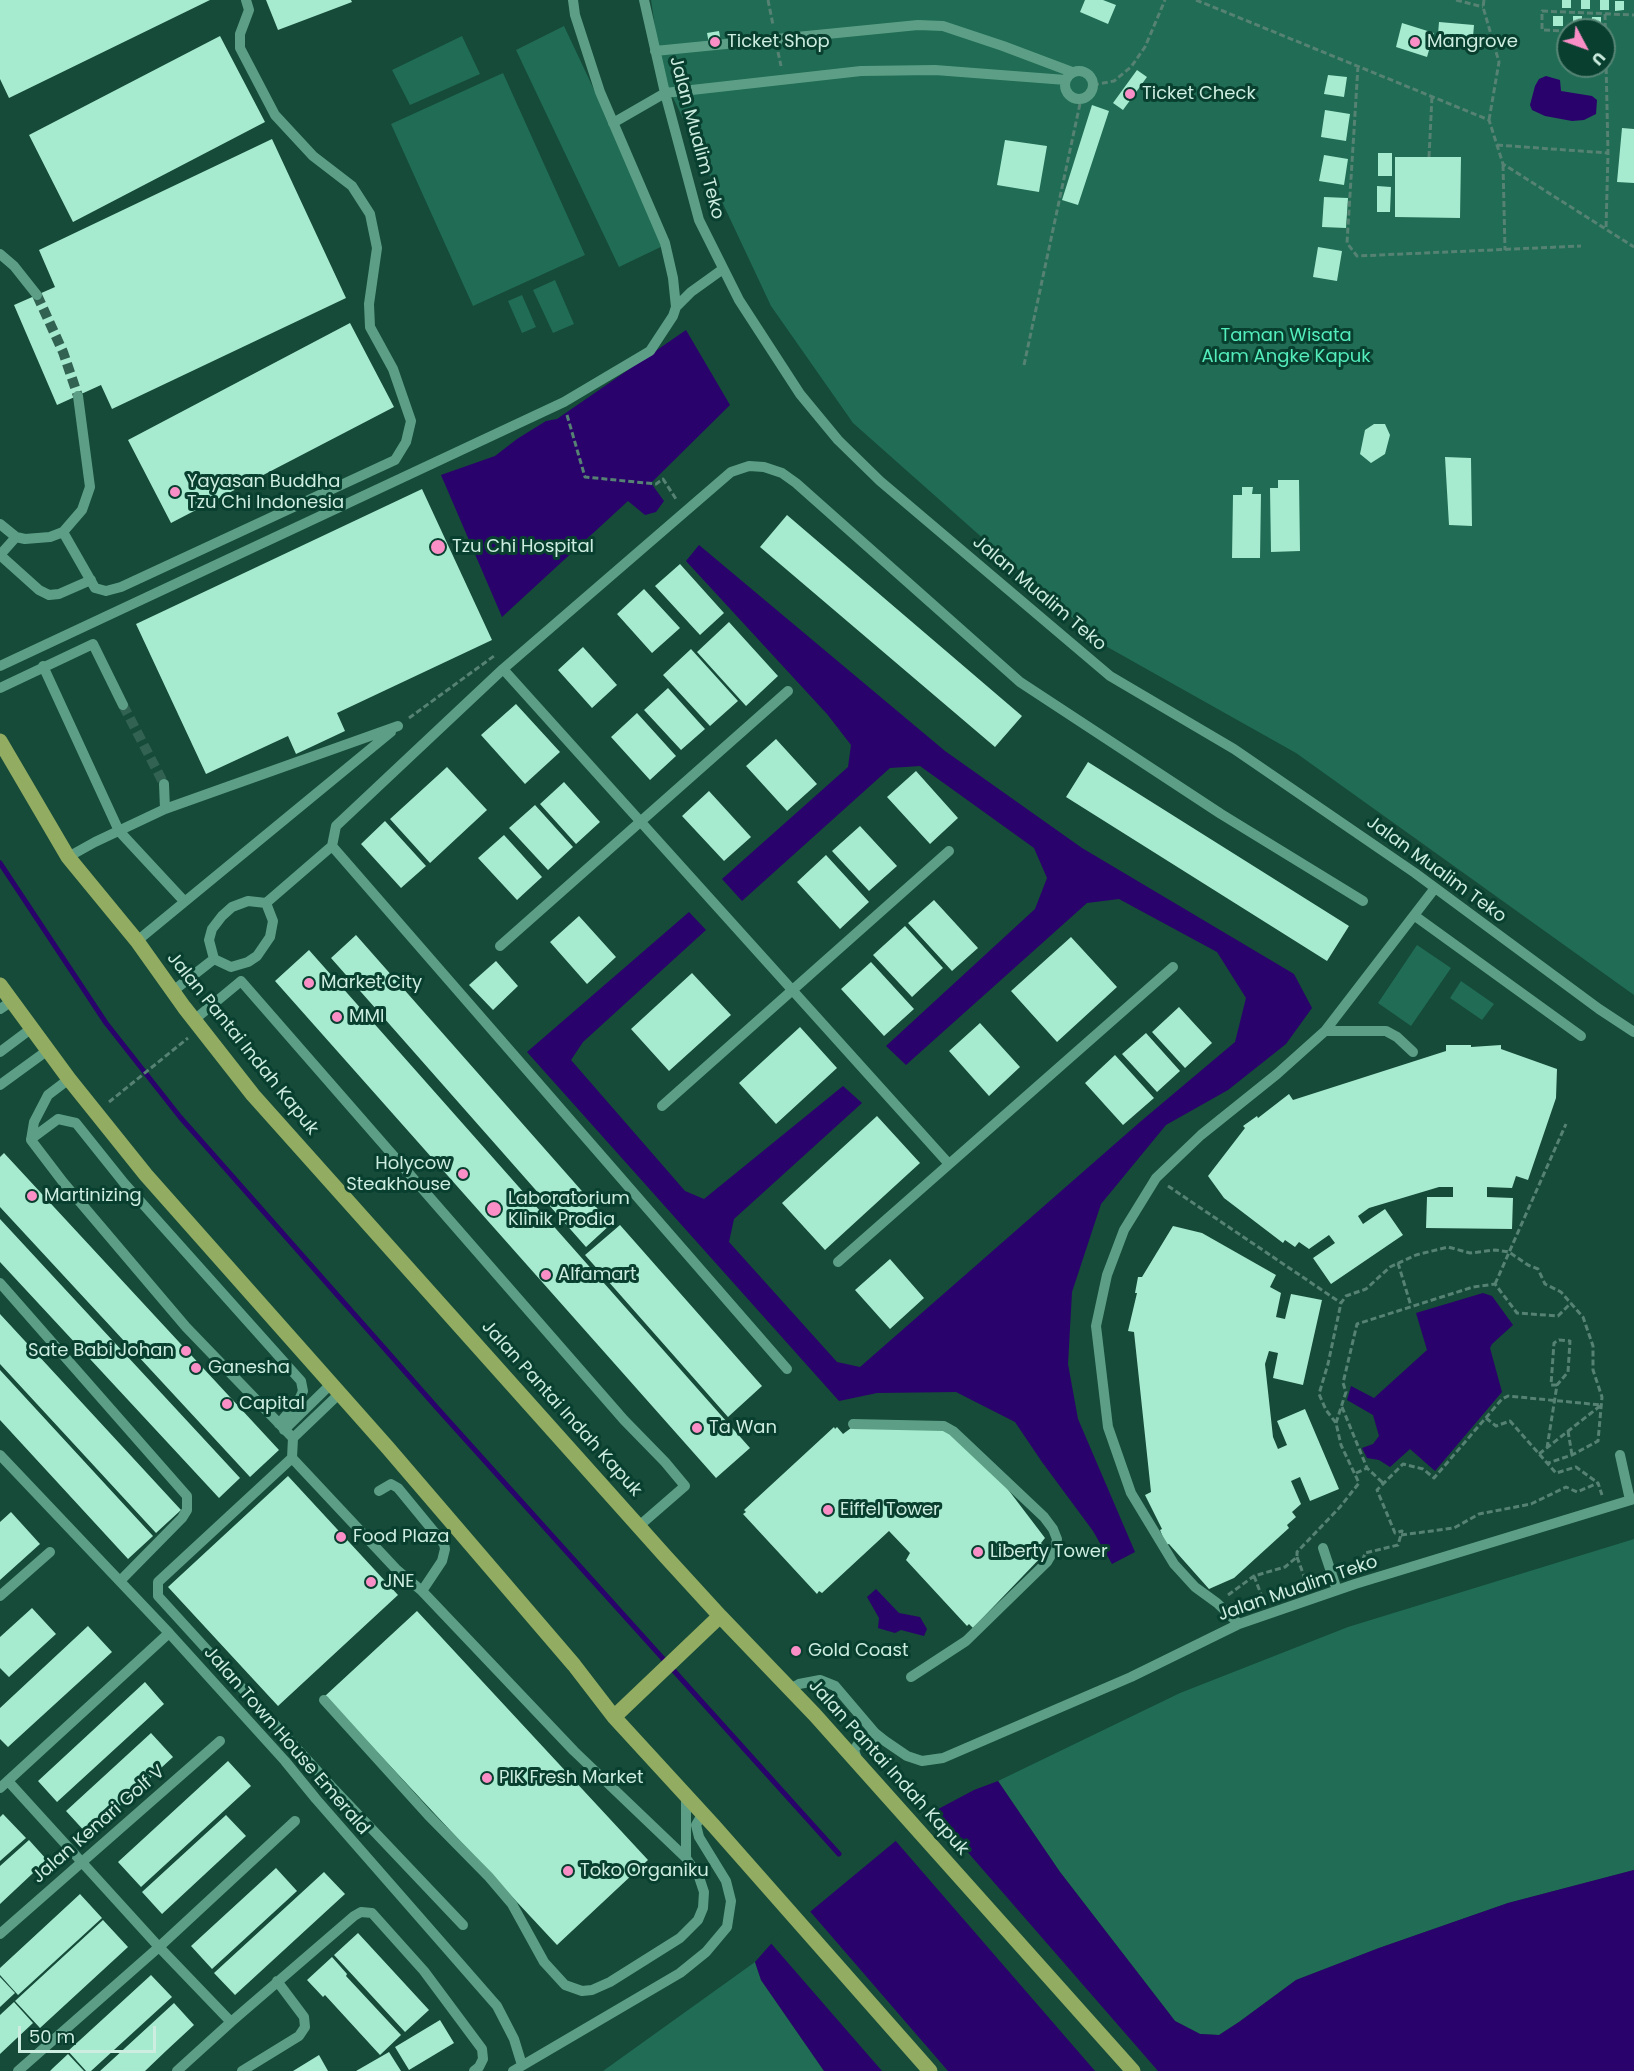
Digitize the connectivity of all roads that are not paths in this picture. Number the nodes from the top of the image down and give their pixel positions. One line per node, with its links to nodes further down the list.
1 (246, 0): 17 (street)
2 (573, 0): 7 (street)
3 (644, 0): 4 (street, Jalan Mualim Teko)
4 (655, 51): 5 (street); 6 (street, Jalan Mualim Teko)
5 (1069, 76): 5 (street); 6 (street)
6 (665, 93): 7 (street); 9 (street, Jalan Mualim Teko)
7 (613, 123): 11 (street)
8 (0, 254): 10 (street)
9 (723, 269): 11 (street); 32 (street, Jalan Mualim Teko)
10 (36, 295)
11 (676, 307): 18 (street)
12 (78, 396): 14 (street)
13 (0, 524): 15 (street)
14 (63, 532): 15 (street); 17 (street)
15 (16, 537): 16 (street)
16 (0, 555): 17 (street)
17 (91, 580)
18 (0, 666)
19 (43, 666): 21 (street); 23 (street); 28 (street)
20 (503, 669): 27 (street); 29 (street); 34 (street)
21 (0, 688)
22 (788, 691): 27 (street)
23 (123, 705)
24 (0, 741): 31 (main road, Jalan Pantai Indah Kapuk)
25 (164, 784): 26 (street)
26 (165, 809): 28 (street); 33 (street)
27 (639, 821): 38 (street); 42 (street)
28 (119, 831): 31 (street); 33 (street)
29 (332, 846): 35 (street); 60 (street)
30 (949, 851): 42 (street)
31 (68, 856): 37 (main road, Jalan Pantai Indah Kapuk)
32 (1435, 888): 36 (street); 48 (street, Jalan Mualim Teko)
33 (184, 901): 37 (street)
34 (1364, 901)
35 (266, 903): 39 (street); 39 (street)
36 (1415, 916): 47 (street); 49 (street)
37 (137, 941): 43 (main road, Jalan Pantai Indah Kapuk)
38 (500, 946)
39 (214, 959): 43 (street)
40 (1173, 967): 57 (street)
41 (0, 985): 44 (main road)
42 (792, 990): 55 (street); 57 (street)
43 (172, 991): 45 (main road, Jalan Pantai Indah Kapuk)
44 (6, 1005): 46 (main road)
45 (194, 1020): 70 (main road, Jalan Pantai Indah Kapuk); 70 (street)
46 (32, 1028): 50 (main road); 51 (street)
47 (1325, 1031): 52 (street); 78 (street)
48 (1634, 1032)
49 (1581, 1036)
50 (48, 1050): 53 (main road); 54 (street)
51 (0, 1052)
52 (1413, 1052)
53 (69, 1079): 56 (street); 61 (main road)
54 (0, 1084)
55 (662, 1106)
56 (30, 1140): 63 (street); 63 (street)
57 (949, 1164): 58 (street)
58 (838, 1262)
59 (0, 1283): 73 (street)
60 (787, 1369)
61 (335, 1389): 63 (street); 64 (street); 83 (main road)
62 (853, 1424): 80 (street)
63 (282, 1427): 64 (street)
64 (293, 1438): 67 (street)
65 (0, 1455): 73 (street, Jalan Town House Emerald)
66 (1620, 1455): 69 (street)
67 (292, 1458): 75 (street); 93 (street)
68 (379, 1491): 75 (street)
69 (1632, 1499): 74 (street, Jalan Mualim Teko)
70 (639, 1526): 77 (main road, Jalan Pantai Indah Kapuk)
71 (1323, 1548): 74 (street)
72 (50, 1552): 76 (street)
73 (120, 1581): 79 (street, Jalan Town House Emerald)
74 (1337, 1590): 78 (street, Jalan Mualim Teko)
75 (422, 1591): 91 (street)
76 (0, 1596)
77 (720, 1616): 81 (main road, Jalan Pantai Indah Kapuk); 83 (main road)
78 (1239, 1624): 85 (street, Jalan Mualim Teko)
79 (169, 1633): 87 (street); 98 (street, Jalan Town House Emerald)
80 (911, 1677)
81 (790, 1689): 85 (street, Jalan Mualim Teko); 86 (main road, Jalan Pantai Indah Kapuk)
82 (324, 1700): 91 (street)
83 (614, 1717): 88 (main road)
84 (220, 1741): 92 (street, Jalan Kenari Golf V)
85 (885, 1741): 86 (street)
86 (858, 1764): 104 (main road, Jalan Pantai Indah Kapuk)
87 (4, 1785): 92 (street)
88 (686, 1795): 89 (main road); 91 (street)
89 (703, 1813): 98 (street); 103 (main road)
90 (295, 1821): 95 (street)
91 (686, 1858)
92 (81, 1863): 94 (street, Jalan Kenari Golf V); 95 (street)
93 (463, 1925)
94 (0, 1934)
95 (159, 1947): 97 (street); 99 (street)
96 (277, 1981): 97 (street); 101 (street); 102 (street)
97 (231, 2022): 100 (street)
98 (518, 2068)
99 (18, 2071)
100 (177, 2071)
101 (242, 2071)
102 (474, 2071)
103 (930, 2071)
104 (1133, 2071)

